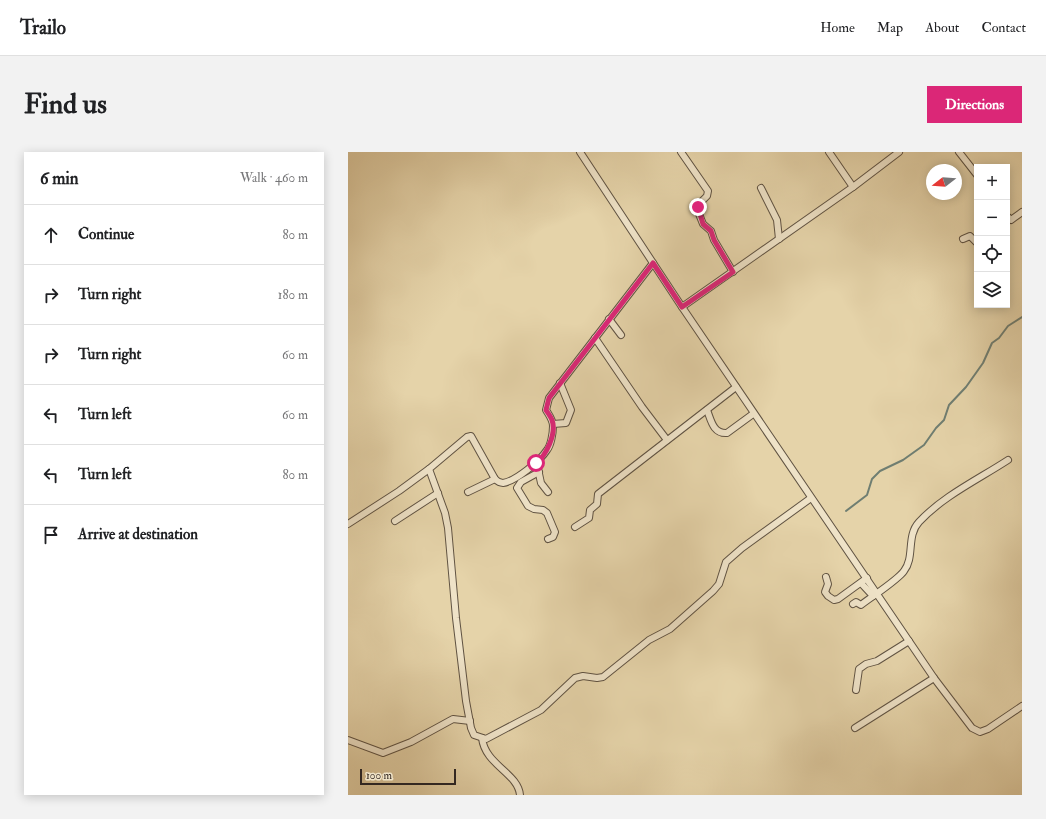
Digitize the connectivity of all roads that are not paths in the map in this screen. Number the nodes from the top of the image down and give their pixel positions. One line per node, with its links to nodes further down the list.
1 (580, 152): 14 (street)
2 (681, 152): 15 (street)
3 (829, 152): 7 (street)
4 (899, 152): 7 (street)
5 (959, 152): 6 (street)
6 (974, 171)
7 (853, 187): 11 (street)
8 (761, 188): 11 (street)
9 (1022, 212): 10 (street)
10 (1010, 219)
11 (780, 239): 15 (street)
12 (963, 239): 13 (street)
13 (974, 240)
14 (653, 263): 16 (street); 17 (street)
15 (733, 272): 16 (street)
16 (682, 307): 21 (street)
17 (609, 319): 18 (street); 19 (street)
18 (622, 335)
19 (595, 338): 20 (street); 25 (street)
20 (560, 383): 24 (street); 24 (street)
21 (736, 387): 22 (street); 23 (street)
22 (707, 410): 23 (street); 25 (street)
23 (754, 414): 34 (street)
24 (553, 424): 27 (street)
25 (667, 440): 37 (street)
26 (1008, 460): 42 (street)
27 (536, 463): 29 (street); 30 (street)
28 (429, 469): 30 (street); 33 (street); 36 (street)
29 (539, 472): 32 (street); 38 (street)
30 (495, 479): 31 (street)
31 (468, 492)
32 (548, 492)
33 (438, 493): 35 (street); 48 (street)
34 (811, 498): 40 (street); 50 (street)
35 (395, 521)
36 (348, 524)
37 (575, 527)
38 (548, 539)
39 (826, 577): 41 (street)
40 (867, 578): 41 (street); 42 (street)
41 (861, 583): 42 (street)
42 (875, 594): 43 (street); 44 (street)
43 (853, 604)
44 (909, 641): 45 (street); 46 (street)
45 (934, 678): 47 (street); 49 (street)
46 (856, 690)
47 (1022, 706)
48 (470, 721): 50 (street); 51 (street)
49 (855, 728)
50 (482, 738): 52 (street)
51 (349, 742)
52 (520, 795)

